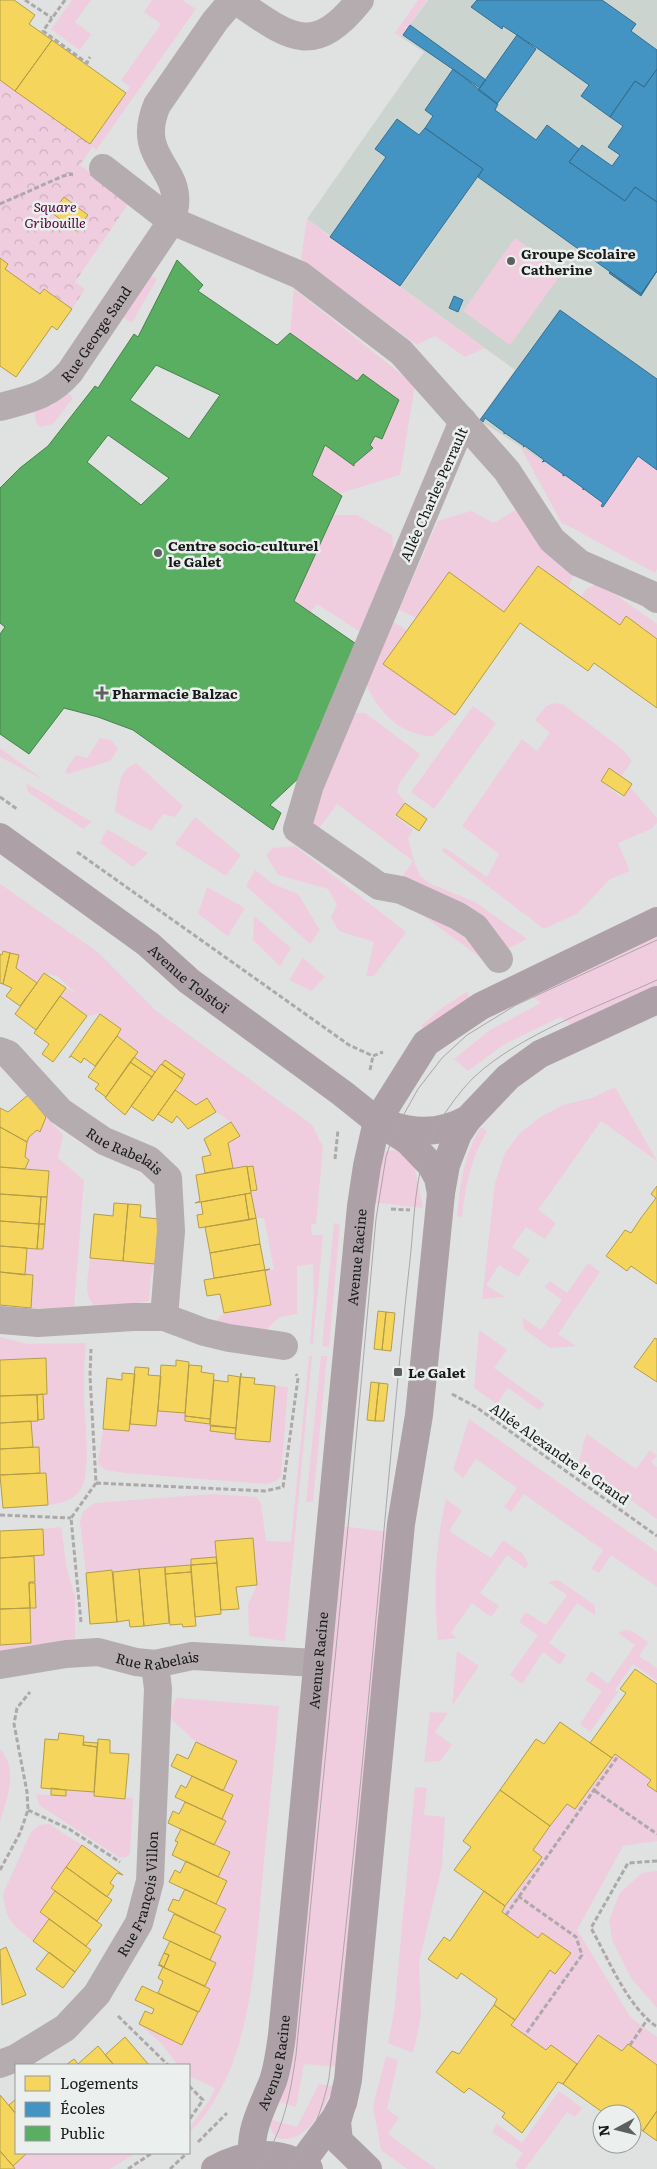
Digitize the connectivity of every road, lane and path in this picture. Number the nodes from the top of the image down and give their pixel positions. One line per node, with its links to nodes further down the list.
1 (25, 0): 5 (path)
2 (65, 0): 5 (path)
3 (234, 0): 4 (street); 9 (street)
4 (360, 0)
5 (52, 18): 6 (path)
6 (90, 58)
7 (103, 168): 8 (path); 9 (street)
8 (0, 204)
9 (169, 224): 10 (street, Rue George Sand); 11 (street)
10 (0, 407)
11 (462, 421): 12 (street, Allée Charles Perrault); 18 (street, Allée Charles Perrault)
12 (657, 599)
13 (0, 797): 14 (path)
14 (24, 814)
15 (0, 837): 23 (street, Avenue Tolstoï)
16 (73, 849): 21 (path)
17 (657, 921): 23 (street, Avenue Racine)
18 (499, 958)
19 (657, 1000): 22 (street)
20 (0, 1051): 25 (street, Rue Rabelais)
21 (374, 1056)
22 (468, 1120): 23 (street); 24 (street)
23 (377, 1121): 24 (street); 35 (street, Avenue Racine)
24 (441, 1193): 56 (street)
25 (164, 1317): 26 (street); 28 (street)
26 (92, 1319): 27 (street); 30 (path)
27 (0, 1320)
28 (284, 1346): 30 (path)
29 (447, 1402): 33 (path, Allée Alexandre le Grand)
30 (96, 1483): 32 (path)
31 (0, 1515): 32 (path)
32 (71, 1518): 34 (path)
33 (657, 1536)
34 (84, 1652): 36 (street, Rue Rabelais); 37 (street, Rue Rabelais)
35 (316, 1663): 36 (street, Rue Rabelais); 60 (street, Avenue Racine)
36 (155, 1664): 45 (street, Rue François Villon)
37 (0, 1665)
38 (33, 1689): 41 (path)
39 (618, 1756): 40 (path)
40 (595, 1791): 42 (path); 46 (path)
41 (28, 1810): 44 (path); 45 (path)
42 (657, 1834)
43 (657, 1861): 49 (path)
44 (0, 1870)
45 (150, 1881): 48 (street, Rue François Villon)
46 (518, 1896): 47 (path); 51 (path)
47 (506, 1915)
48 (97, 1994): 53 (street, Rue François Villon); 54 (path)
49 (647, 2020): 50 (path); 52 (path)
50 (657, 2027)
51 (525, 2034)
52 (630, 2045)
53 (0, 2064)
54 (167, 2064)
55 (190, 2087): 57 (path)
56 (343, 2103): 61 (street); 65 (street)
57 (190, 2119)
58 (150, 2154): 62 (path)
59 (186, 2154): 63 (path)
60 (260, 2162): 61 (street); 64 (street)
61 (302, 2167)
62 (128, 2169)
63 (170, 2169)
64 (215, 2169)
65 (368, 2169)

